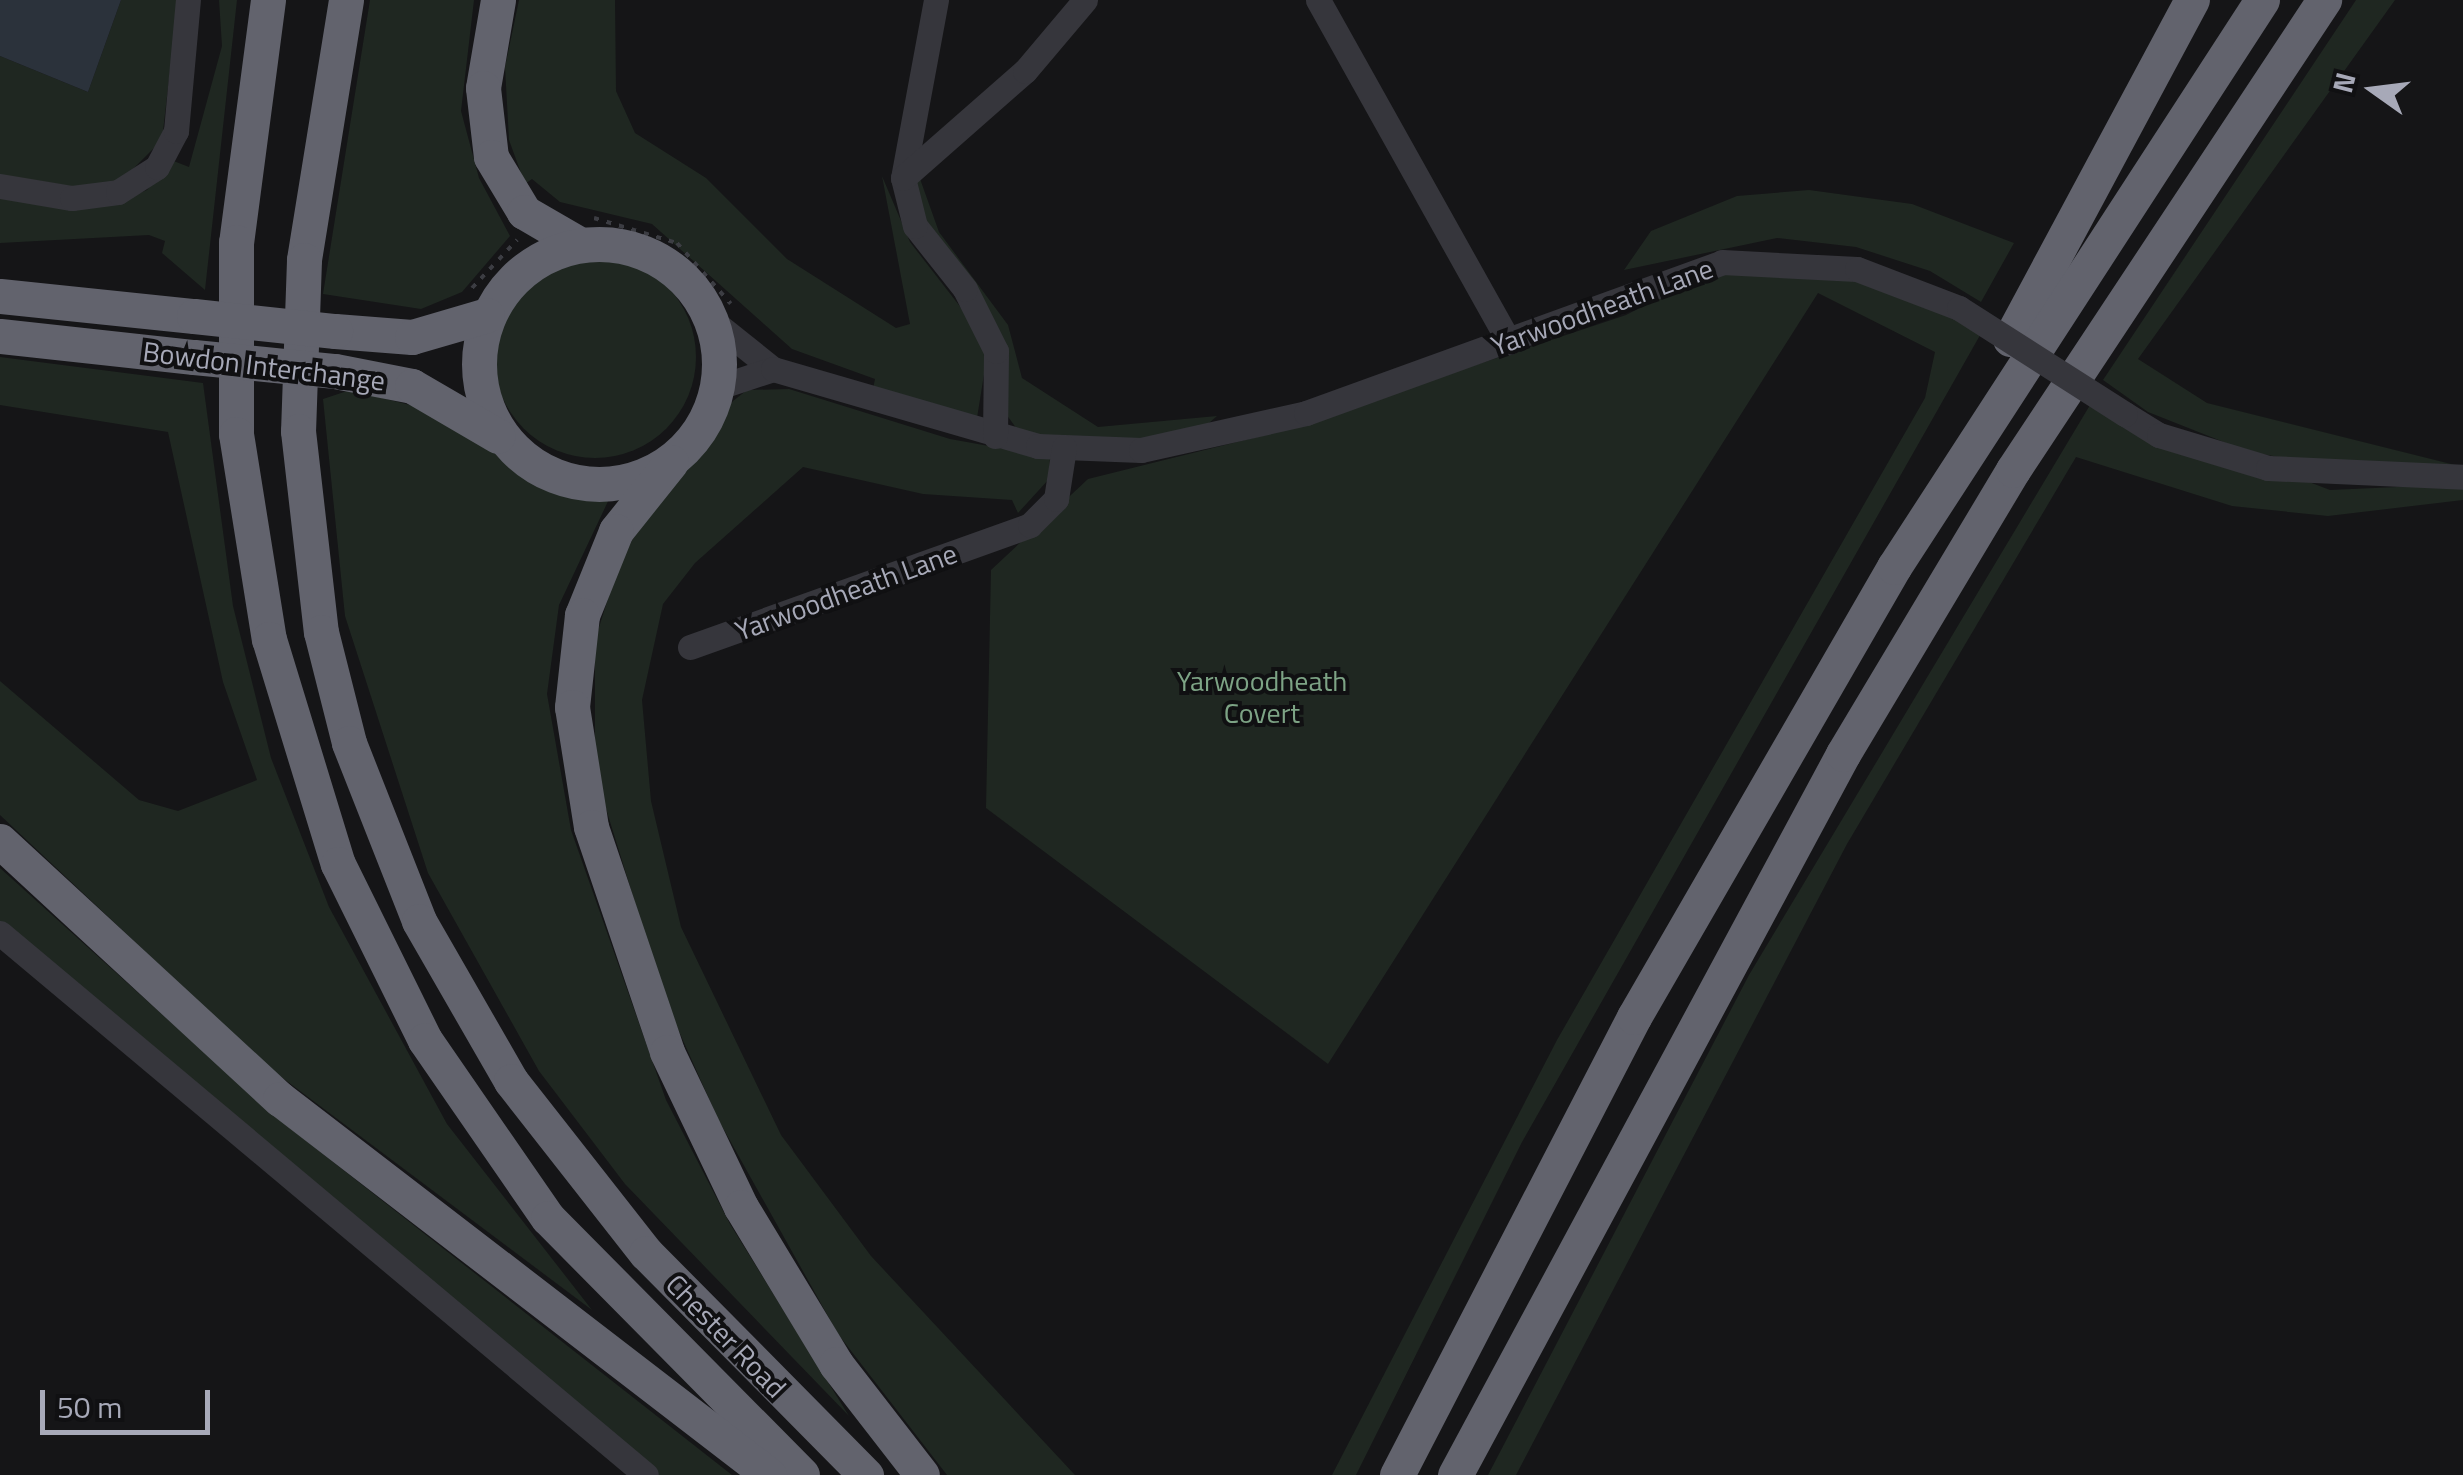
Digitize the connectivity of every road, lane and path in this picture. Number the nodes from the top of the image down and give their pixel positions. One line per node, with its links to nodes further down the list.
1 (188, 0): 12 (street)
2 (268, 0): 33 (highway)
3 (346, 0): 34 (highway, Chester Road)
4 (498, 0): 14 (highway)
5 (936, 0): 11 (street)
6 (1085, 0): 11 (street)
7 (1318, 0): 19 (street)
8 (2192, 0): 27 (highway)
9 (2262, 0): 27 (highway)
10 (2324, 0): 37 (highway)
11 (904, 178): 22 (street)
12 (0, 186)
13 (511, 225): 16 (path)
14 (576, 229): 16 (highway); 17 (highway); 17 (path)
15 (0, 296): 16 (highway, Bowdon Interchange, bridge)
16 (474, 307): 23 (highway)
17 (722, 316): 20 (street, Yarwoodheath Lane); 21 (highway)
18 (0, 336): 23 (highway, Bowdon Interchange, bridge)
19 (1509, 342): 24 (street, Yarwoodheath Lane); 26 (street, Yarwoodheath Lane, bridge)
20 (773, 369): 21 (street); 22 (street, Yarwoodheath Lane)
21 (716, 388): 25 (highway)
22 (994, 436): 24 (street, Yarwoodheath Lane)
23 (509, 447): 25 (highway)
24 (1064, 448): 28 (street, Yarwoodheath Lane)
25 (671, 462): 35 (highway)
26 (2463, 477)
27 (1894, 567): 36 (highway)
28 (690, 647)
29 (0, 841): 32 (highway)
30 (0, 933): 31 (street)
31 (646, 1475)
32 (769, 1475)
33 (802, 1475)
34 (866, 1475)
35 (922, 1475)
36 (1397, 1475)
37 (1456, 1475)

